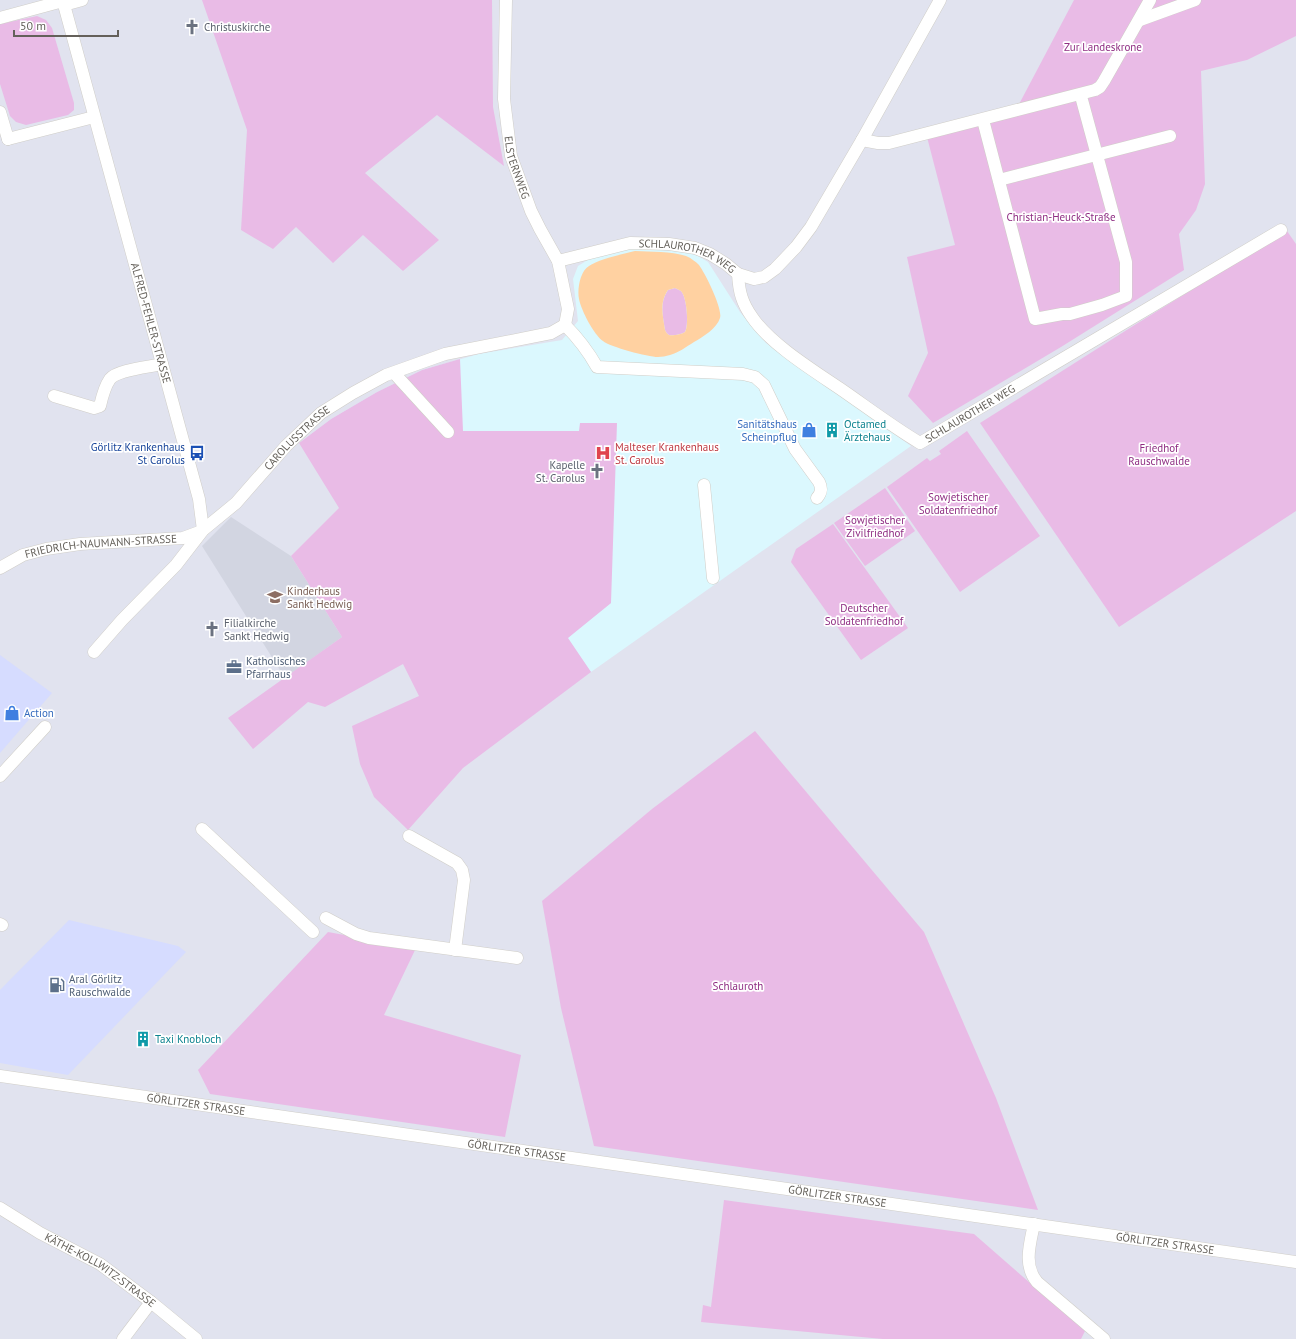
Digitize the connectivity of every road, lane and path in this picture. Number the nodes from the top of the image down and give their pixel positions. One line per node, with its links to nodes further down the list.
1 (82, 0): 6 (street)
2 (506, 0): 19 (street, ELSTERNWEG)
3 (940, 0): 14 (street)
4 (1150, 0): 8 (street)
5 (1195, 0): 8 (street)
6 (64, 5): 7 (street); 11 (street, ALFRED-FEHLER-STRASSE)
7 (0, 18)
8 (1140, 20): 12 (street)
9 (1082, 100): 16 (street)
10 (0, 112): 15 (street)
11 (94, 117): 15 (street); 22 (street, ALFRED-FEHLER-STRASSE)
12 (983, 120): 14 (street); 17 (street)
13 (1170, 136): 16 (street)
14 (862, 140): 20 (street)
15 (4, 144)
16 (1096, 154): 17 (street); 17 (street)
17 (999, 180)
18 (1281, 230): 20 (street, SCHLAUROTHER WEG)
19 (558, 261): 20 (street, SCHLAUROTHER WEG); 21 (street, ELSTERNWEG)
20 (738, 274)
21 (565, 325): 23 (street, CAROLUSSTRASSE); 27 (street)
22 (162, 364): 24 (street); 28 (street, ALFRED-FEHLER-STRASSE)
23 (394, 372): 25 (street); 28 (street, CAROLUSSTRASSE)
24 (54, 396)
25 (448, 432)
26 (704, 484): 30 (street)
27 (817, 498)
28 (203, 530): 29 (street, FRIEDRICH-NAUMANN-STRASSE); 31 (street, CAROLUSSTRASSE)
29 (0, 568)
30 (713, 578)
31 (94, 652)
32 (45, 727): 33 (street)
33 (0, 776)
34 (202, 829): 37 (street)
35 (409, 836): 38 (street)
36 (326, 918): 38 (street)
37 (313, 932)
38 (455, 950): 39 (street)
39 (517, 958)
40 (0, 1076): 42 (street, GÖRLITZER STRASSE)
41 (0, 1208): 44 (street, KÄTHE-KOLLWITZ-STRASSE)
42 (1034, 1224): 43 (street, GÖRLITZER STRASSE); 47 (street)
43 (1296, 1262)
44 (151, 1302): 45 (street); 46 (street, KÄTHE-KOLLWITZ-STRASSE)
45 (123, 1339)
46 (196, 1339)
47 (1104, 1339)

